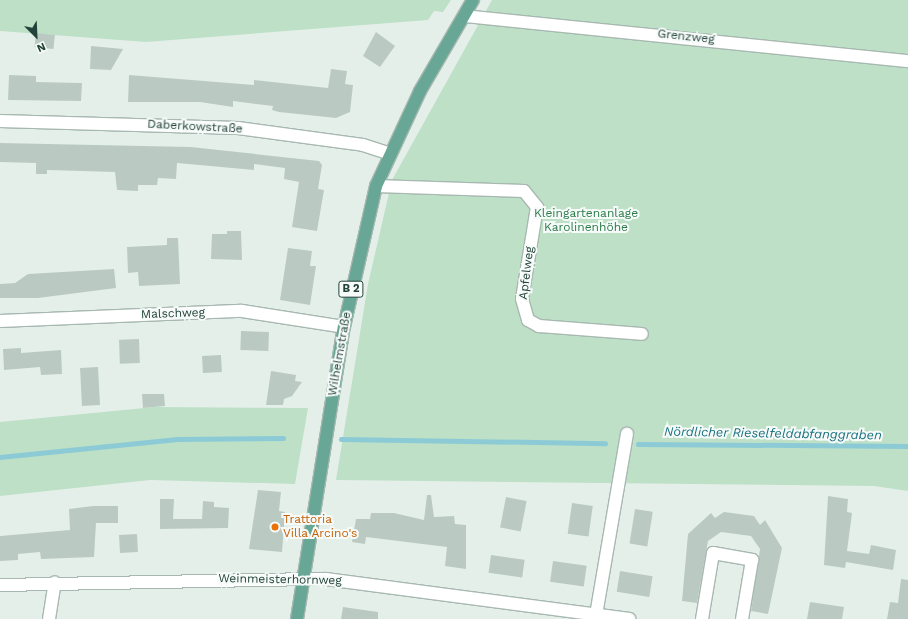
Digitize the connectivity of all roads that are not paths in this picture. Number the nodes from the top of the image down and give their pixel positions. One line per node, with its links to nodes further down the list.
1 (473, 0): 2 (main road, B 2)
2 (464, 16): 3 (street, Grenzweg); 5 (main road, Wilhelmstraße / B 2)
3 (908, 61)
4 (0, 121): 5 (street, Daberkowstraße)
5 (388, 153): 6 (main road, Wilhelmstraße / B 2)
6 (376, 186): 8 (main road, Wilhelmstraße / B 2); 9 (street, Apfelweg)
7 (0, 321): 8 (street, Malschweg)
8 (344, 327): 11 (main road, Wilhelmstraße / B 2)
9 (642, 334)
10 (627, 434): 14 (street)
11 (303, 578): 12 (street, Weinmeisterhornweg); 15 (street, Weinmeisterhornweg); 17 (main road, Wilhelmstraße / B 2)
12 (55, 582): 13 (street, Weinmeisterhornweg); 16 (street)
13 (0, 585)
14 (596, 615): 15 (street, Weinmeisterhornweg); 18 (street, Weinmeisterhornweg)
15 (579, 617)
16 (49, 619)
17 (297, 619)
18 (629, 619)
19 (702, 619): 20 (street)
20 (742, 619)

